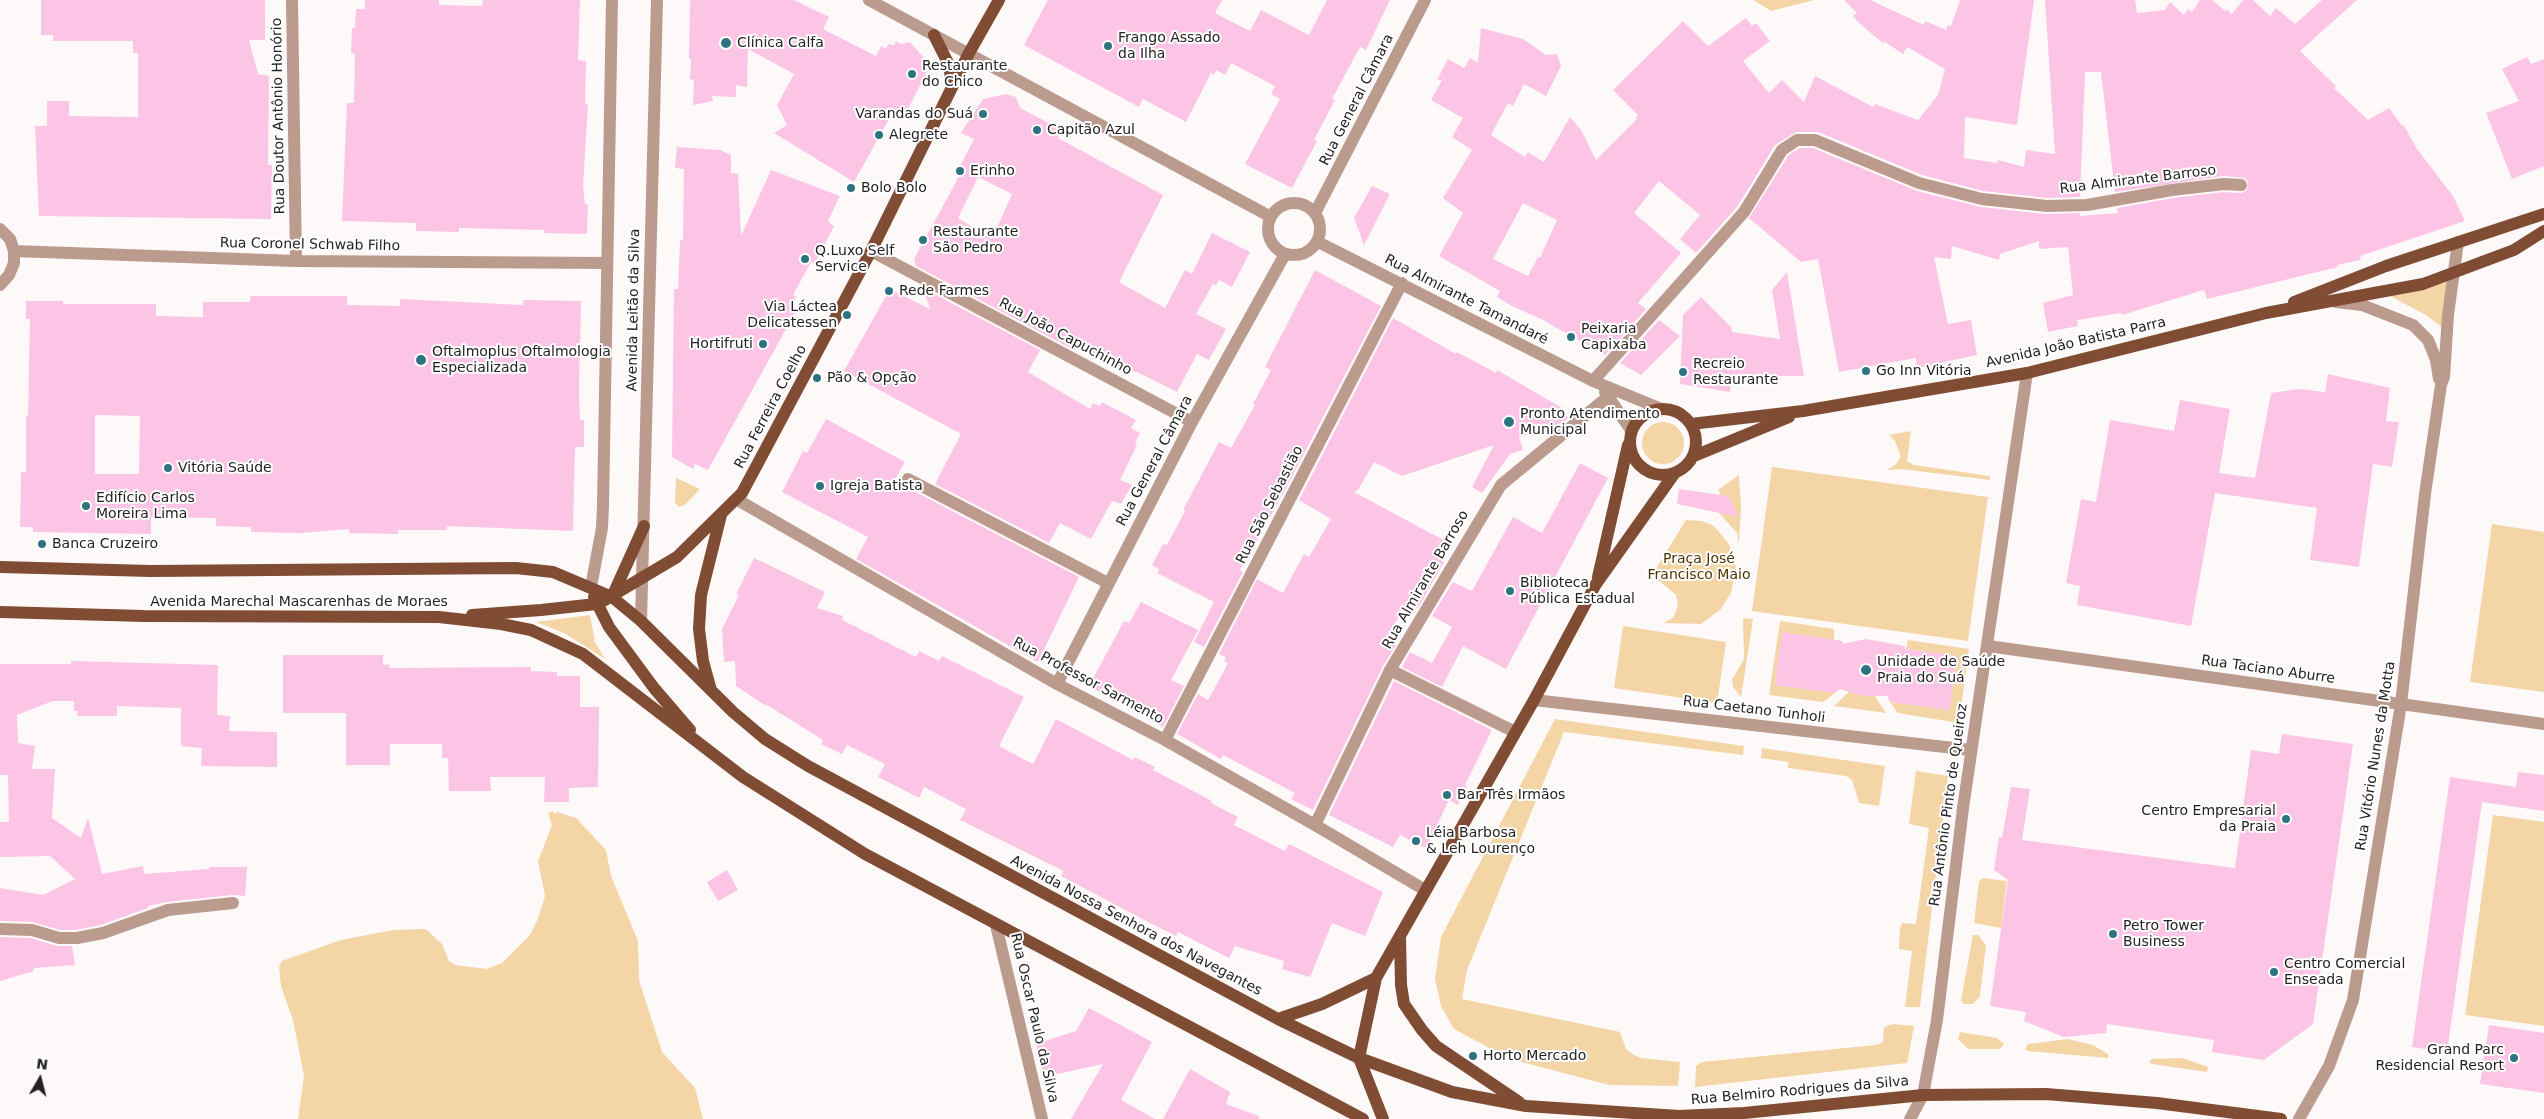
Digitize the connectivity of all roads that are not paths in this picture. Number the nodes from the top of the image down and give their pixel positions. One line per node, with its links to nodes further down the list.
1 (292, 0): 21 (street, Rua Doutor Antônio Honório)
2 (612, 0): 22 (street, Avenida Leitão da Silva)
3 (657, 0): 42 (street, Avenida Leitão da Silva)
4 (869, 0): 7 (street)
5 (998, 0): 8 (main road, Rua Ferreira Coelho)
6 (1426, 0): 11 (street, Rua General Câmara)
7 (934, 35): 8 (street); 9 (main road)
8 (969, 53): 9 (main road, Rua Ferreira Coelho); 13 (street)
9 (952, 85): 19 (main road, Rua Ferreira Coelho)
10 (2241, 186): 29 (street, Rua Almirante Barroso)
11 (1315, 213): 13 (street); 16 (street)
12 (2544, 214): 17 (main road, Avenida João Batista Parra)
13 (1271, 217): 20 (street)
14 (0, 229): 18 (street)
15 (2544, 231): 23 (main road, Avenida João Batista Parra)
16 (1318, 242): 20 (street); 24 (street, Rua Almirante Tamandaré)
17 (2458, 242): 23 (street, Rua Vitório Nunes da Motta); 27 (main road, Avenida João Batista Parra)
18 (14, 251): 21 (street, Rua Coronel Schwab Filho); 25 (street)
19 (871, 251): 34 (street, Rua João Capuchinho); 40 (main road, Rua Ferreira Coelho)
20 (1285, 254): 34 (street, Rua General Câmara)
21 (296, 261): 22 (street, Rua Coronel Schwab Filho)
22 (606, 263): 47 (street, Avenida Leitão da Silva)
23 (2454, 274): 26 (main road, Avenida João Batista Parra); 30 (street, Rua Vitório Nunes da Motta)
24 (1402, 283): 29 (street, Rua Almirante Tamandaré); 61 (street, Rua São Sebastião)
25 (0, 285)
26 (2329, 301): 27 (main road, Avenida João Batista Parra); 30 (street, Rua Vitório Nunes da Motta)
27 (2266, 313): 28 (main road, Avenida João Batista Parra)
28 (2027, 373): 33 (main road, Avenida João Batista Parra); 53 (street, Rua Antônio Pinto de Queiroz)
29 (1597, 383): 31 (street)
30 (2440, 385): 58 (street, Rua Vitório Nunes da Motta)
31 (1611, 394): 32 (street); 36 (street); 54 (street, Rua Almirante Barroso)
32 (1660, 408): 35 (main road); 36 (main road)
33 (1803, 411): 35 (main road, Avenida João Batista Parra); 37 (main road, Avenida João Batista Parra)
34 (1192, 422): 45 (street, Rua General Câmara)
35 (1691, 424): 37 (main road)
36 (1630, 436): 38 (main road); 46 (main road)
37 (1694, 456): 38 (main road)
38 (1674, 474): 46 (main road)
39 (908, 479): 45 (street)
40 (736, 499): 41 (main road, Rua Ferreira Coelho); 55 (street, Rua Professor Sarmento)
41 (721, 515): 44 (main road, Rua Ferreira Coelho); 56 (main road)
42 (644, 526): 44 (street, Avenida Leitão da Silva); 48 (main road)
43 (0, 567): 47 (main road)
44 (643, 578): 48 (main road, Rua Ferreira Coelho); 52 (street, Avenida Leitão da Silva)
45 (1108, 583): 55 (street, Rua General Câmara)
46 (1596, 584): 57 (main road)
47 (591, 587): 48 (main road); 49 (main road)
48 (612, 597): 49 (main road, Rua Ferreira Coelho); 52 (main road)
49 (596, 604): 51 (main road, Rua Ferreira Coelho); 63 (main road)
50 (0, 612): 51 (main road, Avenida Marechal Mascarenhas de Moraes)
51 (439, 617): 63 (main road, Avenida Marechal Mascarenhas de Moraes)
52 (642, 621): 56 (main road, Avenida Nossa Senhora dos Navegantes)
53 (1988, 646): 58 (street, Rua Taciano Aburre); 62 (street, Rua Antônio Pinto de Queiroz)
54 (1390, 670): 60 (street); 64 (street, Rua Almirante Barroso)
55 (1057, 684): 61 (street, Rua Professor Sarmento)
56 (711, 692): 71 (main road, Avenida Nossa Senhora dos Navegantes)
57 (1534, 700): 60 (main road); 62 (street, Rua Caetano Tunholi)
58 (2401, 704): 59 (street, Rua Taciano Aburre); 81 (street, Rua Vitório Nunes da Motta)
59 (2544, 724)
60 (1516, 732): 65 (main road)
61 (1165, 740): 64 (street, Rua Professor Sarmento)
62 (1971, 750): 73 (street, Rua Antônio Pinto de Queiroz)
63 (708, 751): 67 (main road)
64 (1315, 825): 65 (street, Rua Professor Sarmento)
65 (1425, 890): 69 (main road)
66 (233, 903): 68 (street)
67 (996, 925): 76 (street, Rua Oscar Paulo da Silva); 77 (main road)
68 (0, 929)
69 (1400, 935): 70 (main road); 74 (main road)
70 (1376, 978): 71 (main road); 72 (main road)
71 (1278, 1019): 72 (main road, Avenida Nossa Senhora dos Navegantes)
72 (1359, 1058): 74 (main road, Avenida Nossa Senhora dos Navegantes); 78 (main road)
73 (1923, 1095): 75 (main road, Rua Belmiro Rodrigues da Silva); 79 (street, Rua Antônio Pinto de Queiroz); 80 (main road)
74 (1526, 1106): 75 (main road, Avenida Nossa Senhora dos Navegantes)
75 (1679, 1116)
76 (1042, 1119)
77 (1363, 1119)
78 (1383, 1119)
79 (1910, 1119)
80 (2281, 1119)
81 (2299, 1119)

